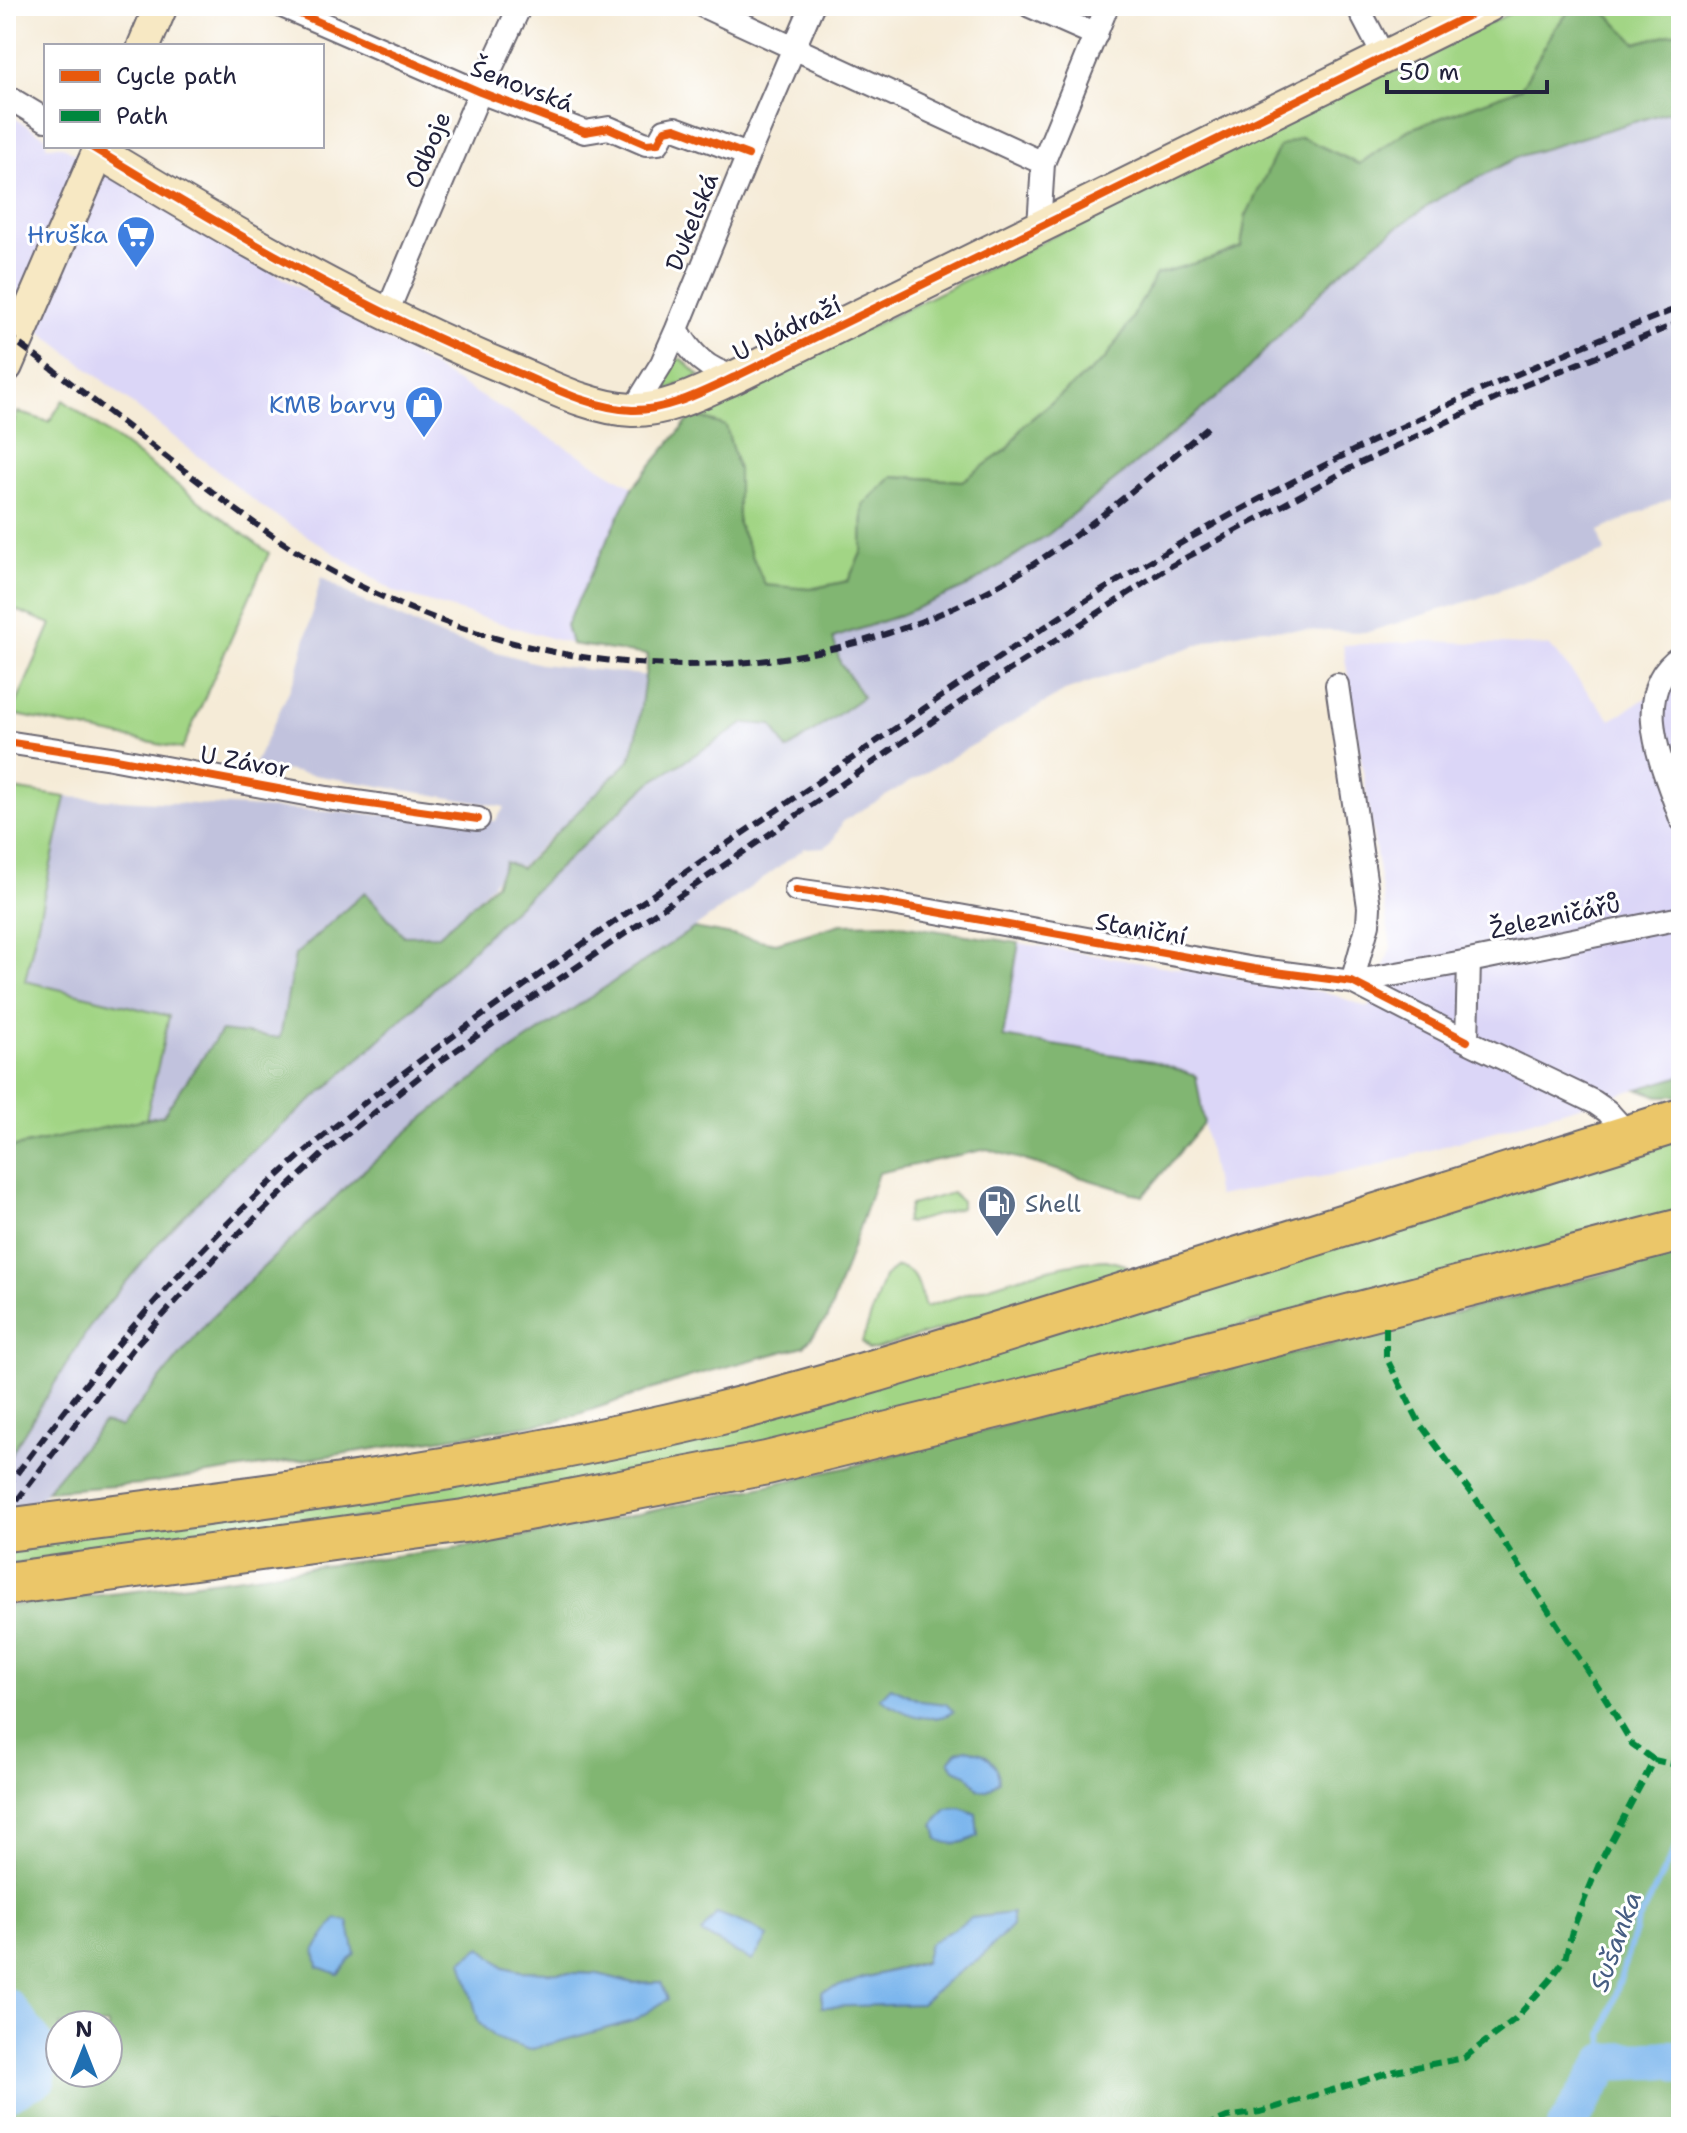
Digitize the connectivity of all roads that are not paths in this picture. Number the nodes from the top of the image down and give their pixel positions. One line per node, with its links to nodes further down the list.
1 (161, 6): 11 (street)
2 (282, 6): 14 (street, Šenovská)
3 (520, 6): 14 (street, Odboje)
4 (703, 6): 12 (street)
5 (812, 6): 12 (street, Dukelská)
6 (1030, 6): 10 (street)
7 (1107, 6): 10 (street)
8 (1361, 6): 13 (street)
9 (1488, 6): 13 (street, U Nádraží)
10 (1096, 35): 19 (street)
11 (145, 44)
12 (796, 47): 18 (street, Dukelská); 19 (street)
13 (1384, 57): 20 (street, U Nádraží)
14 (480, 92): 18 (street, Šenovská); 21 (street, Odboje)
15 (6, 96): 16 (street)
16 (44, 119)
17 (97, 148): 21 (street, U Nádraží); 23 (street)
18 (748, 155): 22 (street, Dukelská)
19 (1043, 163): 20 (street)
20 (1039, 227): 24 (street, U Nádraží)
21 (386, 315): 25 (street, U Nádraží)
22 (677, 329): 24 (street); 25 (street, Dukelská)
23 (6, 366)
24 (735, 377): 25 (street, U Nádraží)
25 (633, 410)
26 (1681, 656): 30 (street)
27 (1337, 685): 34 (street)
28 (6, 742): 29 (street, U Závor)
29 (478, 819)
30 (1681, 819)
31 (796, 890): 34 (street, Staniční)
32 (1681, 918): 33 (street, Železničářů)
33 (1469, 961): 34 (street, Staniční); 35 (street, Železničářů)
34 (1352, 982): 35 (street, Staniční)
35 (1467, 1041): 37 (street)
36 (1681, 1120): 37 (highway)
37 (1630, 1136): 39 (highway)
38 (1681, 1230): 40 (highway)
39 (6, 1530)
40 (6, 1584)

